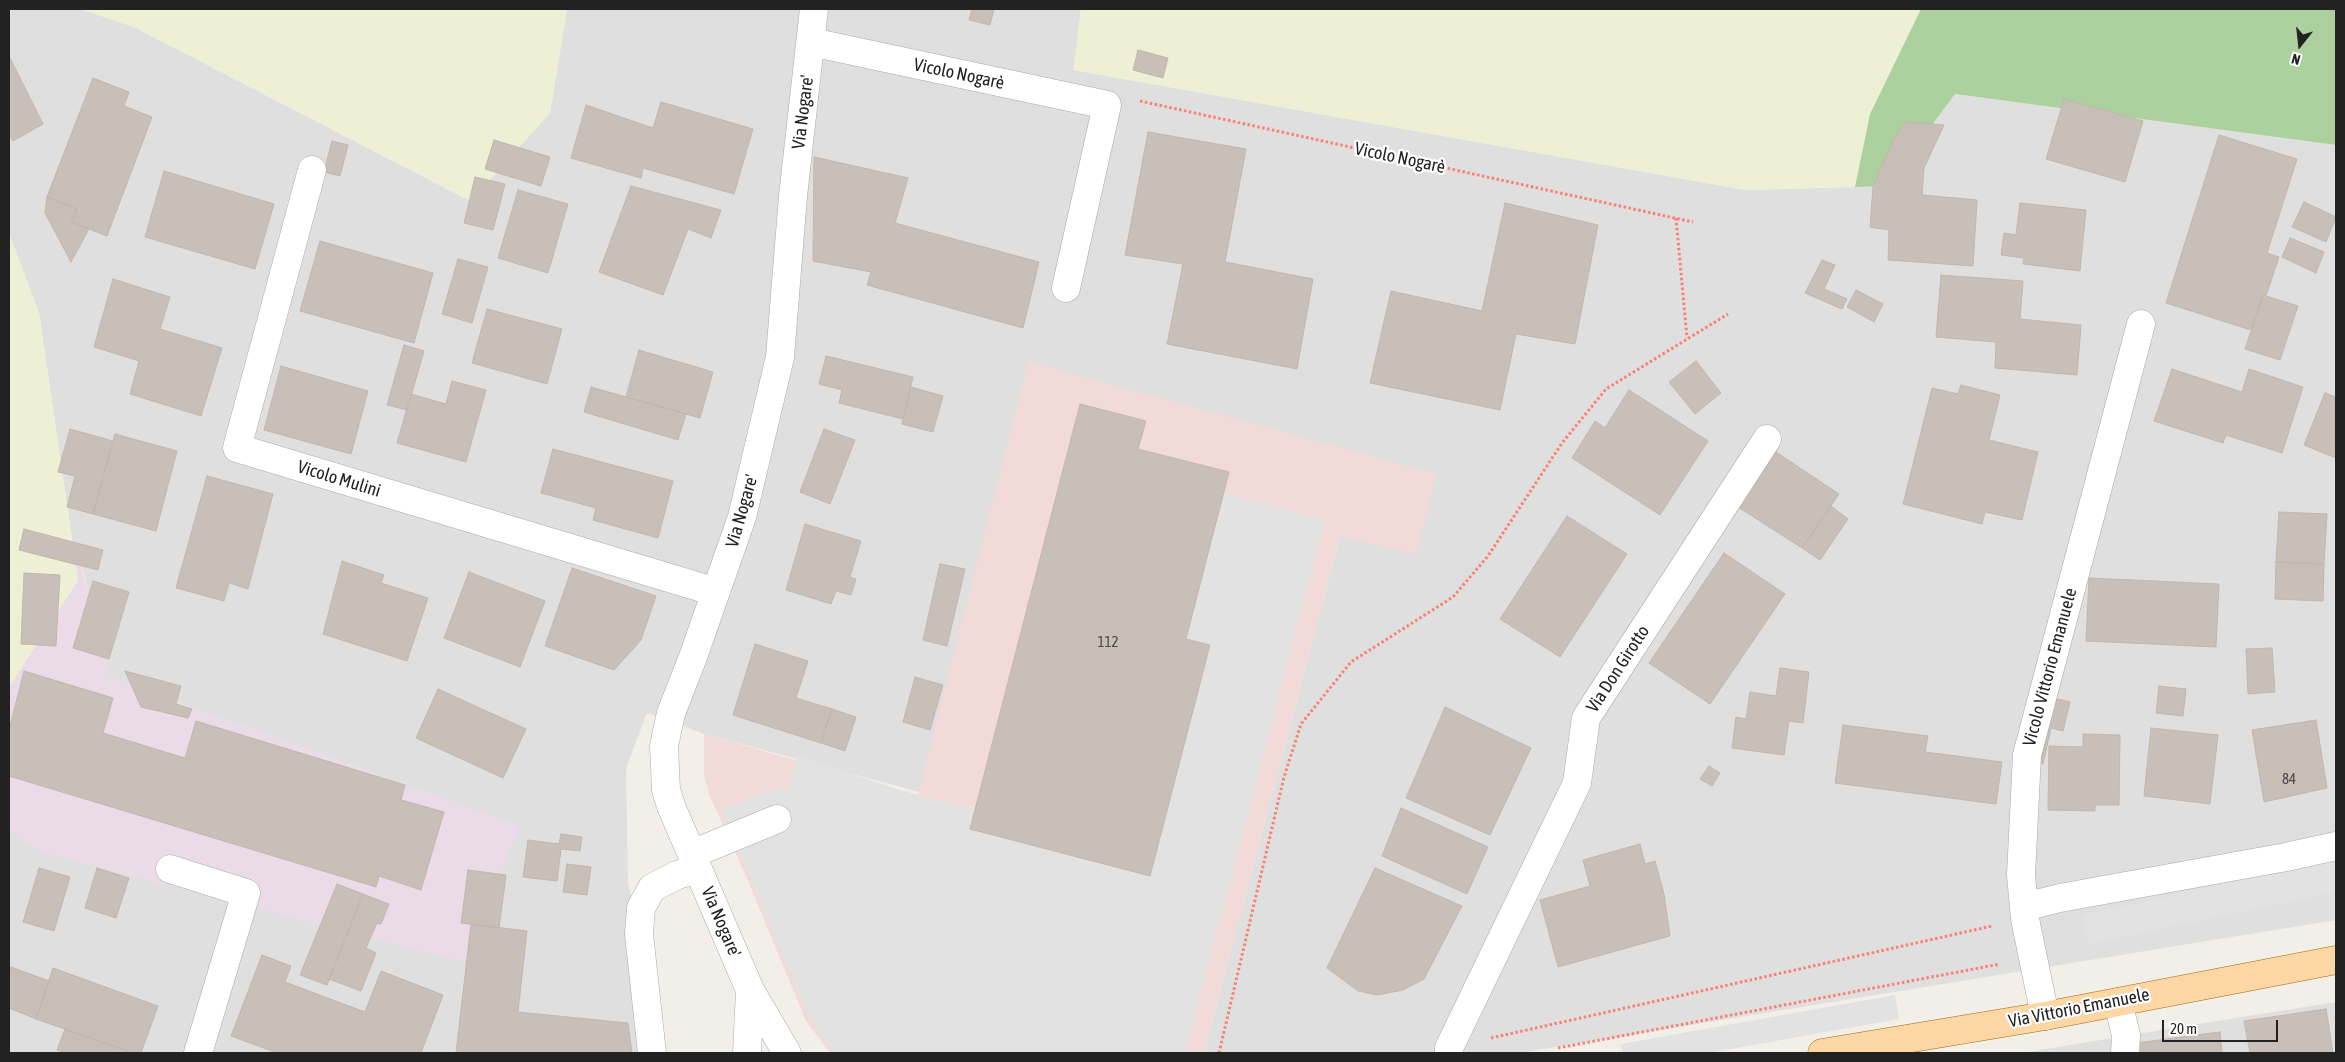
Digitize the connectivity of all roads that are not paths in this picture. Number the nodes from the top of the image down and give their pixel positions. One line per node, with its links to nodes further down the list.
1 (814, 9): 2 (street, Via Nogare')
2 (811, 42): 4 (street, Vicolo Nogarè); 7 (street, Via Nogare')
3 (312, 170): 7 (street, Vicolo Mulini)
4 (1066, 288)
5 (2141, 324): 12 (street, Vicolo Vittorio Emanuele)
6 (1767, 439): 18 (street, Via Don Girotto)
7 (716, 592): 10 (street, Via Nogare')
8 (777, 819): 10 (street)
9 (2336, 846): 12 (street)
10 (695, 861): 14 (street, Via Nogare'); 20 (street)
11 (170, 869): 19 (street)
12 (2024, 913): 16 (street, Vicolo Vittorio Emanuele)
13 (2336, 960): 15 (main road, Via Vittorio Emanuele)
14 (750, 990): 21 (street, Via Nogare'); 22 (street, Via Nogare')
15 (2118, 1002): 16 (main road, Via Vittorio Emanuele); 24 (street)
16 (2045, 1016): 17 (main road, Via Vittorio Emanuele)
17 (1890, 1048): 23 (main road, Via Vittorio Emanuele)
18 (1449, 1051)
19 (198, 1053)
20 (652, 1053)
21 (748, 1053)
22 (787, 1053)
23 (1822, 1053)
24 (2125, 1053)

